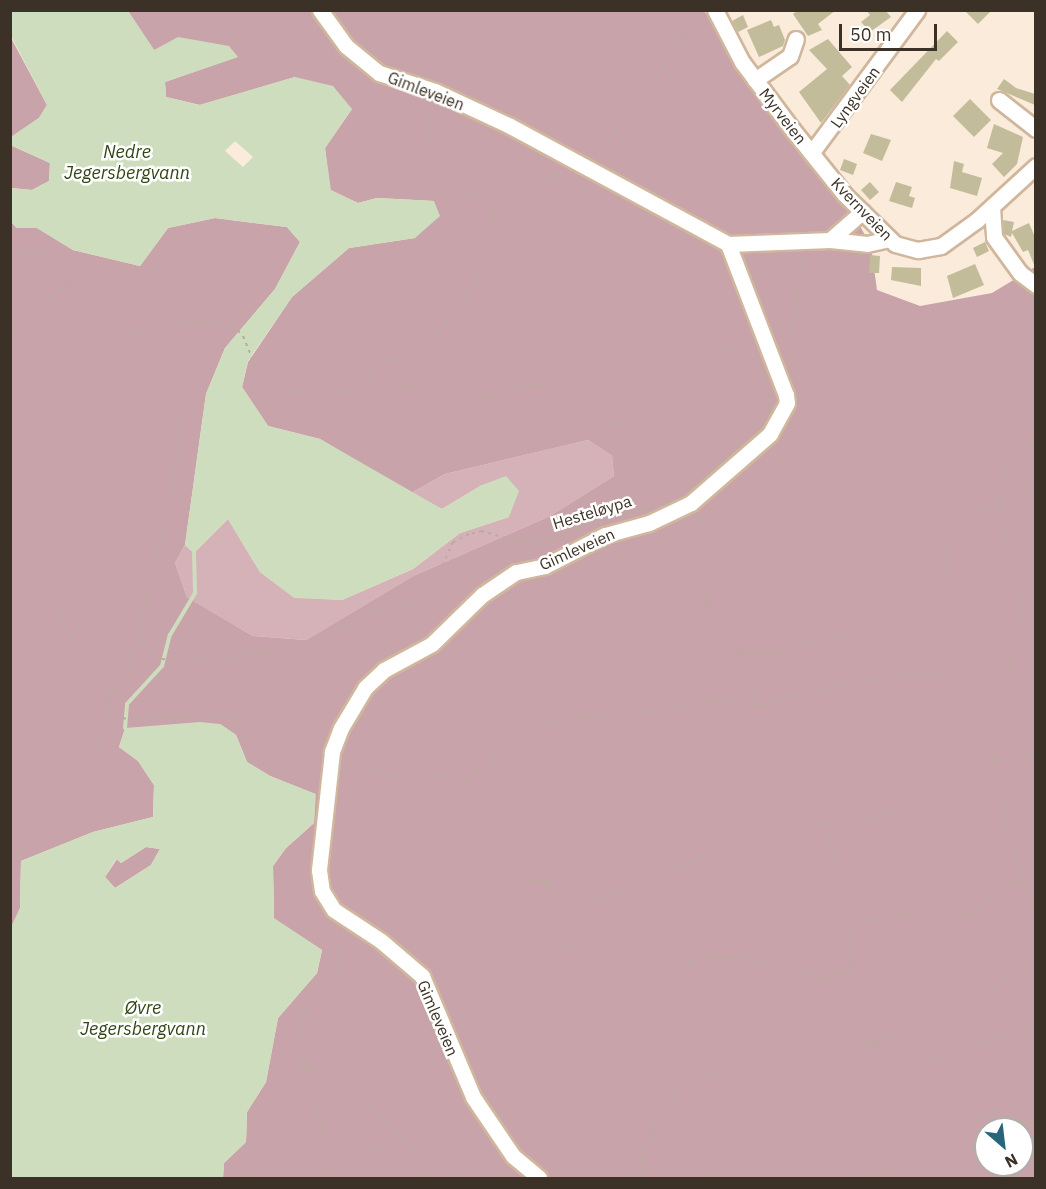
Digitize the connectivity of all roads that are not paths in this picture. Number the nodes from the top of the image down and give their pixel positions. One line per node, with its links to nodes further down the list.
1 (320, 10): 14 (street, Gimleveien)
2 (715, 10): 5 (street, Myrveien)
3 (917, 10): 8 (street, Lyngveien)
4 (796, 39): 5 (street, Myrveien)
5 (755, 80): 8 (street, Myrveien)
6 (999, 100): 7 (street)
7 (1035, 129)
8 (812, 152): 11 (street, Kvernveien)
9 (1035, 166): 10 (street, Kvernveien)
10 (992, 207): 12 (street, Kvernveien); 15 (street)
11 (862, 212): 12 (street, Kvernveien); 13 (street)
12 (889, 239): 13 (street)
13 (830, 240): 14 (street)
14 (728, 244): 16 (street, Gimleveien)
15 (1035, 285)
16 (539, 1179)

